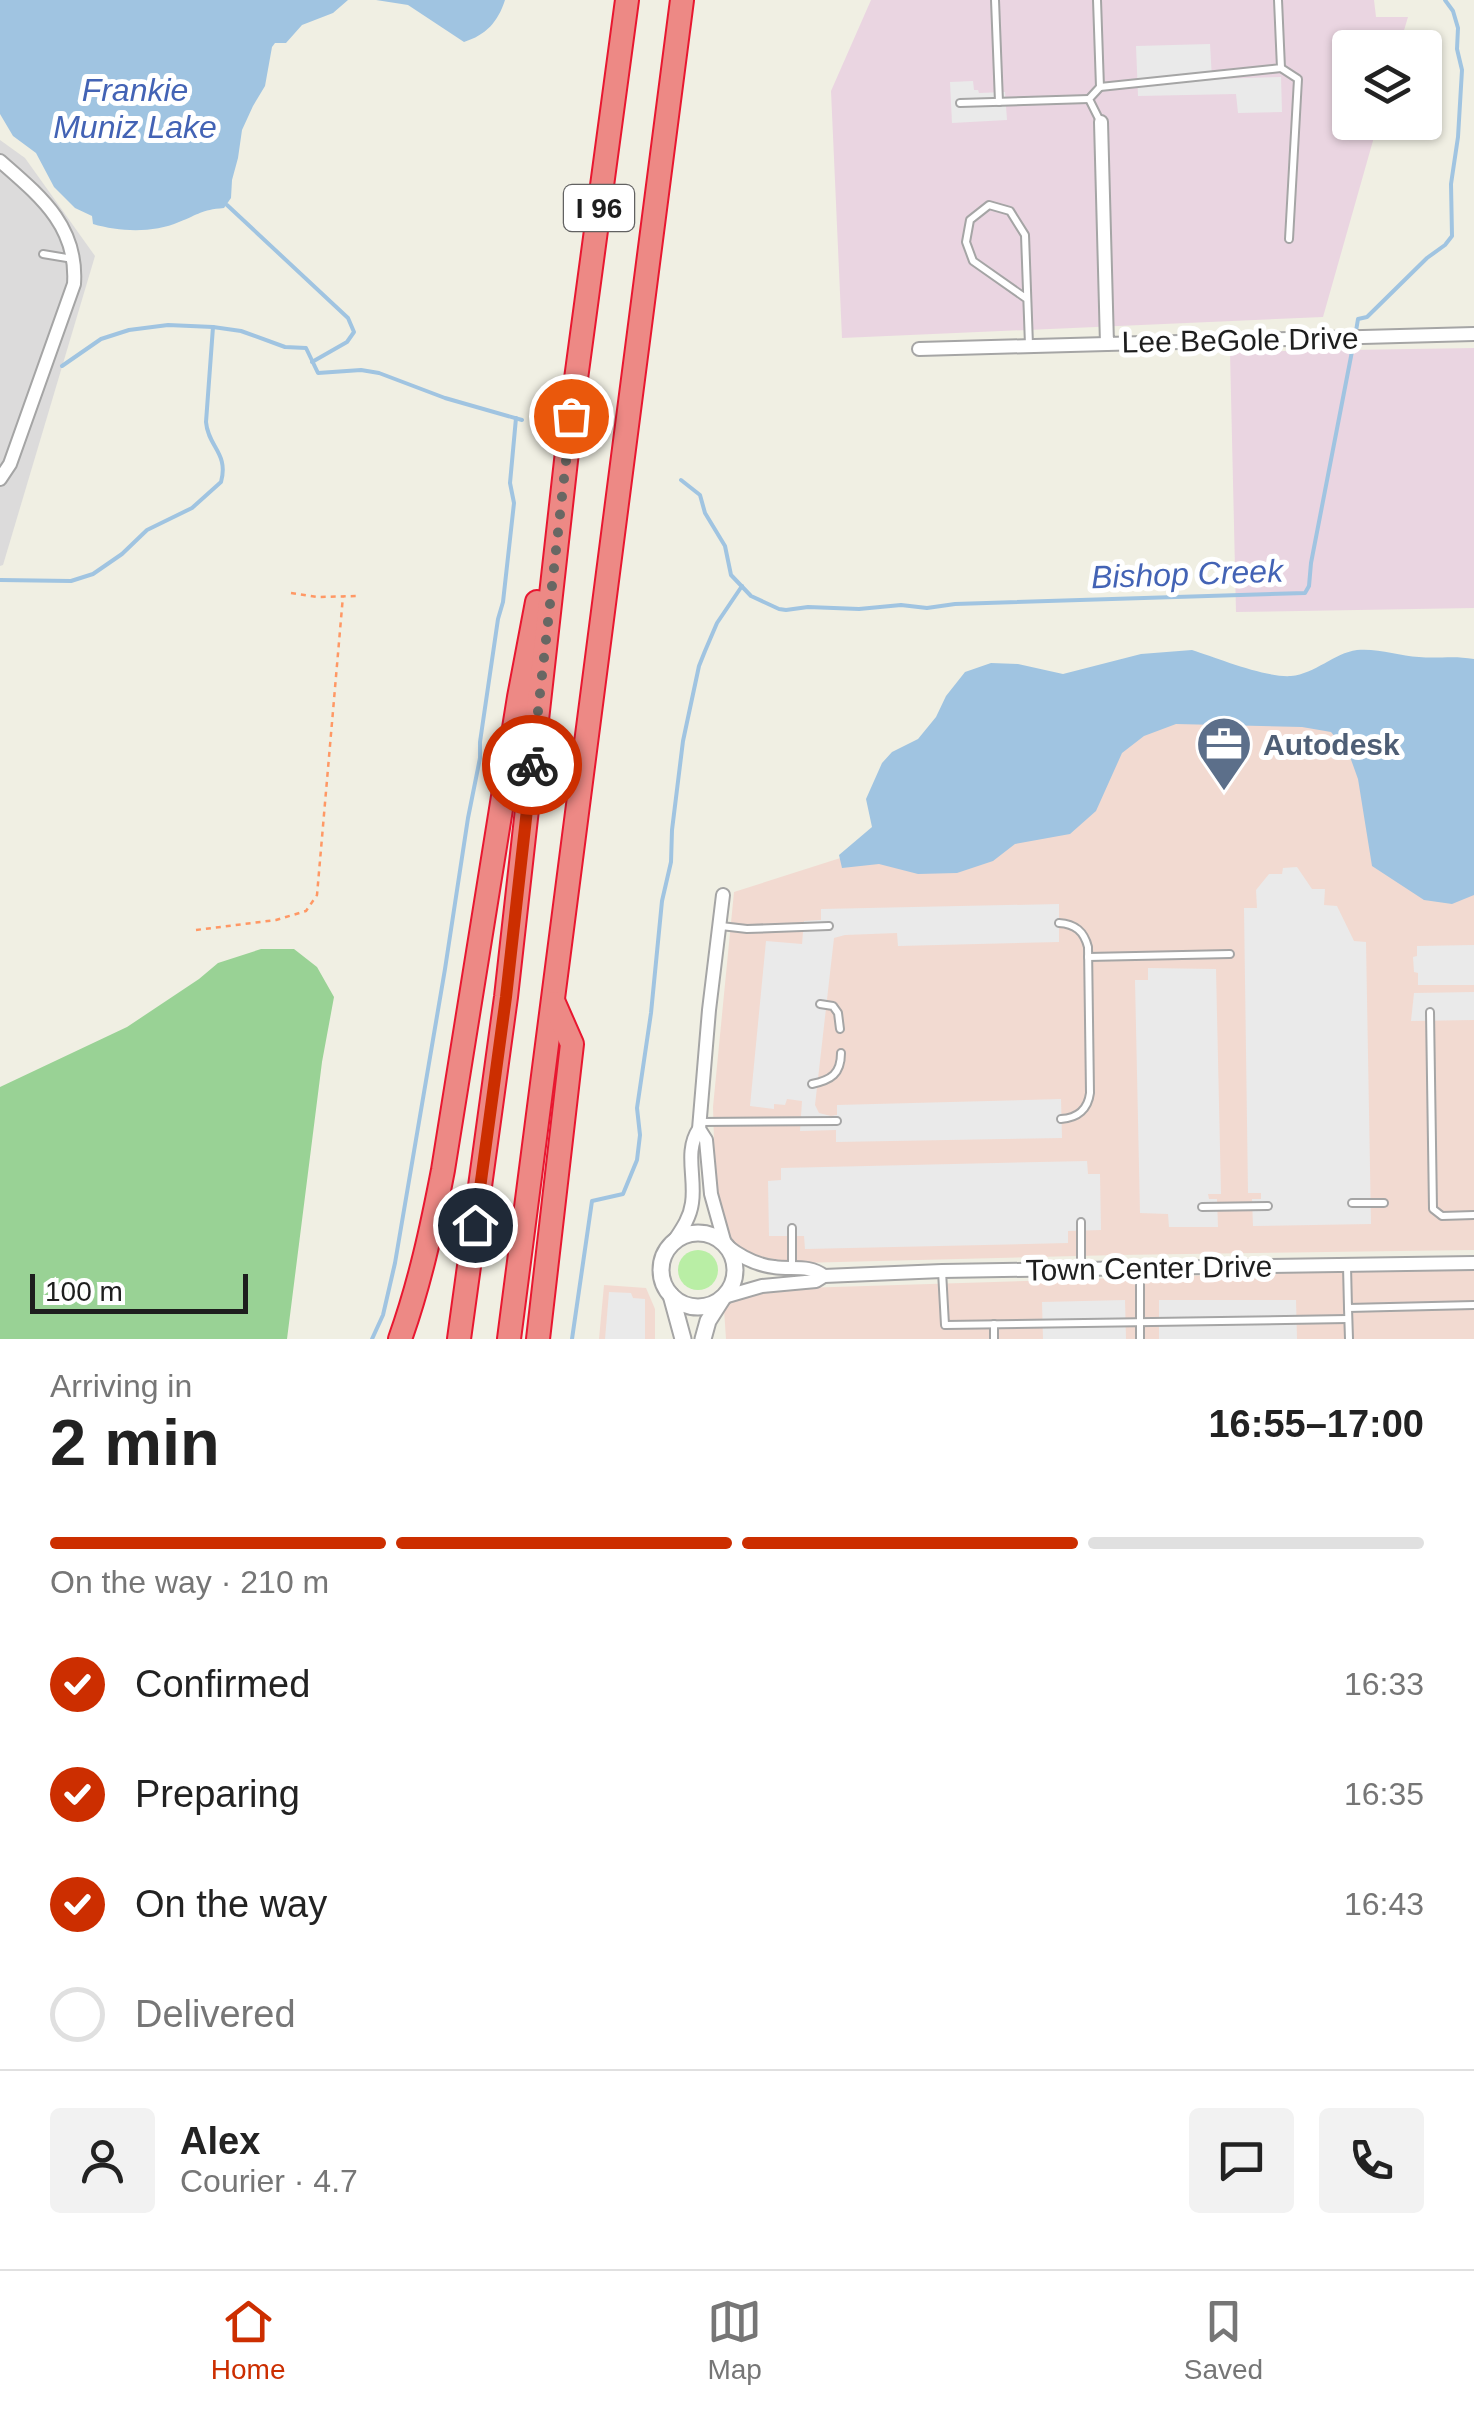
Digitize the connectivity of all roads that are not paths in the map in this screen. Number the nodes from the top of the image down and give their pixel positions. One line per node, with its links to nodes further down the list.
1 (628, 0): 21 (highway, I 96)
2 (682, 0): 29 (highway, I 96)
3 (995, 0): 9 (lane)
4 (1097, 0): 7 (lane)
5 (1278, 0): 6 (lane)
6 (1281, 68): 7 (lane); 13 (lane)
7 (1100, 87): 8 (lane)
8 (1089, 99): 9 (lane); 11 (lane)
9 (998, 102): 10 (lane)
10 (960, 103)
11 (1100, 122): 18 (street, Lee BeGole Drive)
12 (0, 160): 15 (street)
13 (1289, 239)
14 (43, 254): 15 (lane)
15 (74, 259): 22 (street)
16 (1027, 300): 16 (lane); 19 (lane)
17 (1474, 334): 18 (street, Lee BeGole Drive)
18 (1107, 344): 19 (street)
19 (1029, 346): 20 (street)
20 (918, 349)
21 (571, 416): 61 (highway); 62 (highway, I 96)
22 (0, 479)
23 (723, 896): 25 (street)
24 (1059, 923): 28 (lane)
25 (719, 926): 26 (lane); 37 (street)
26 (829, 926)
27 (1230, 954): 28 (lane)
28 (1088, 958): 35 (lane)
29 (554, 1003): 63 (highway, I 96); 64 (highway)
30 (820, 1004): 32 (lane)
31 (1430, 1012): 42 (lane)
32 (840, 1029)
33 (841, 1053): 34 (lane)
34 (812, 1084)
35 (1061, 1119)
36 (837, 1121): 37 (lane)
37 (699, 1126): 45 (street); 46 (street)
38 (1384, 1202): 39 (lane)
39 (1352, 1204)
40 (1268, 1206): 41 (lane)
41 (1202, 1208)
42 (1474, 1215)
43 (1080, 1222): 50 (lane)
44 (792, 1228): 49 (lane)
45 (674, 1242): 46 (street); 54 (street)
46 (726, 1245): 49 (street, Town Center Drive); 55 (street)
47 (1474, 1262): 48 (street, Town Center Drive)
48 (1346, 1265): 51 (street, Town Center Drive); 57 (lane)
49 (792, 1268): 53 (street, Town Center Drive)
50 (1081, 1268): 51 (street, Town Center Drive); 52 (street, Town Center Drive)
51 (1140, 1268): 59 (lane)
52 (942, 1271): 53 (street, Town Center Drive); 60 (lane)
53 (824, 1276): 55 (street, Town Center Drive)
54 (671, 1295): 55 (street); 65 (street)
55 (723, 1298): 66 (street)
56 (1474, 1305): 57 (lane)
57 (1348, 1308): 58 (lane)
58 (1348, 1319): 59 (lane); 69 (lane)
59 (1140, 1321): 60 (lane); 68 (lane)
60 (994, 1324): 67 (lane)
61 (400, 1339)
62 (460, 1339)
63 (509, 1339)
64 (538, 1339)
65 (682, 1339)
66 (703, 1339)
67 (994, 1339)
68 (1140, 1339)
69 (1348, 1339)

